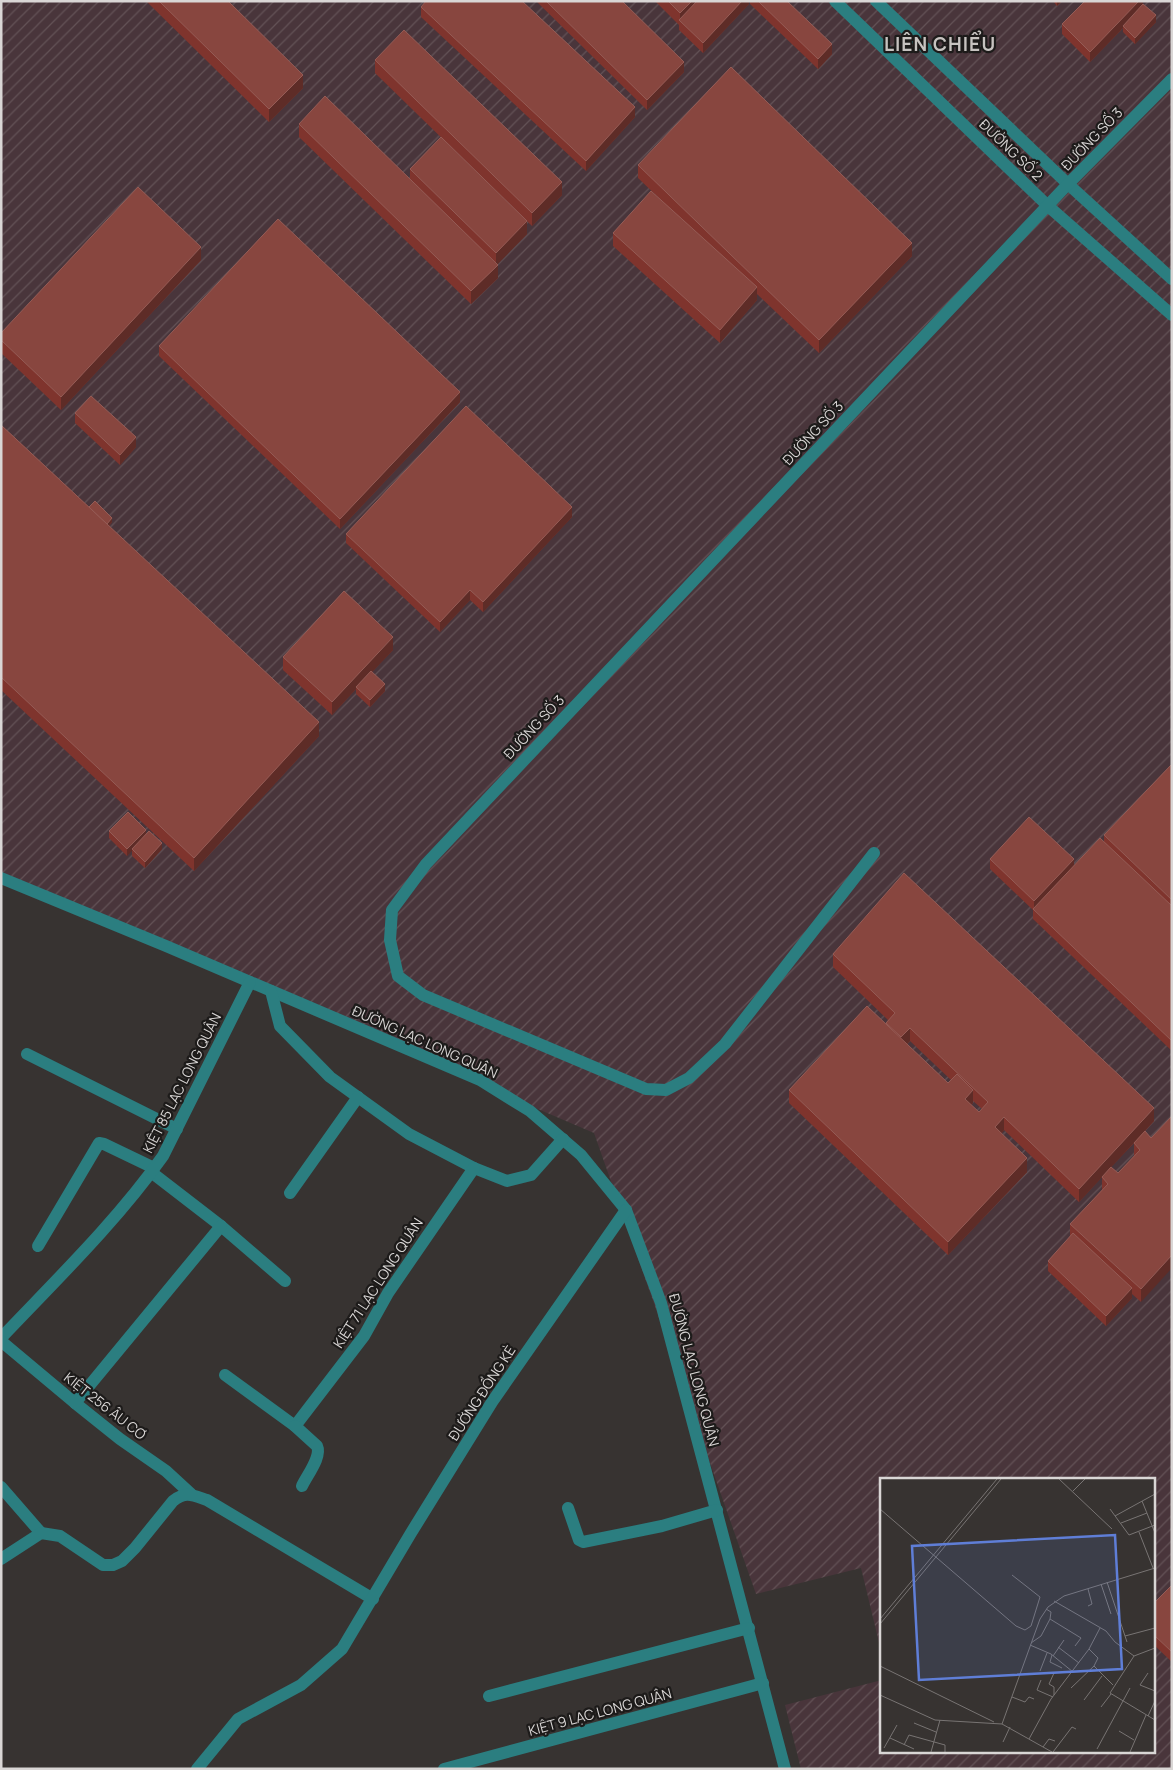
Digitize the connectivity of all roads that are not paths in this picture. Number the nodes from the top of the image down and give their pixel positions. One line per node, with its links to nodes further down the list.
1 (835, 1): 5 (street, ĐƯỜNG SỐ 2)
2 (876, 1): 4 (street, ĐƯỜNG SỐ 2)
3 (1172, 79): 4 (street, ĐƯỜNG SỐ 3)
4 (1068, 184): 5 (street, ĐƯỜNG SỐ 3); 6 (street, ĐƯỜNG SỐ 2)
5 (1048, 206): 7 (street, ĐƯỜNG SỐ 2); 8 (street, ĐƯỜNG SỐ 3)
6 (1172, 279)
7 (1172, 315)
8 (874, 853)
9 (1, 878): 10 (street, ĐƯỜNG LẠC LONG QUÂN)
10 (250, 982): 11 (street, ĐƯỜNG LẠC LONG QUÂN); 14 (street, KIỆT 85 LẠC LONG QUÂN)
11 (271, 991): 13 (street); 15 (street, ĐƯỜNG LẠC LONG QUÂN)
12 (27, 1054): 14 (street)
13 (358, 1097): 16 (street); 18 (street)
14 (177, 1129): 17 (street, KIỆT 85 LẠC LONG QUÂN)
15 (563, 1140): 16 (street); 19 (street, ĐƯỜNG LẠC LONG QUÂN)
16 (474, 1168): 26 (street, KIỆT 71 LẠC LONG QUÂN)
17 (153, 1170): 20 (street); 21 (street); 23 (street, KIỆT 85 LẠC LONG QUÂN)
18 (290, 1193)
19 (626, 1210): 31 (street, ĐƯỜNG LẠC LONG QUÂN); 34 (street, ĐƯỜNG ĐỒNG KÈ)
20 (221, 1226): 22 (street); 25 (street)
21 (38, 1246)
22 (285, 1281)
23 (1, 1339): 25 (street, KIỆT 256 ÂU CƠ)
24 (225, 1375): 26 (street)
25 (75, 1403): 29 (street, KIỆT 256 ÂU CƠ)
26 (295, 1426): 27 (street)
27 (302, 1486)
28 (1, 1487): 32 (street)
29 (191, 1494): 32 (street); 34 (street)
30 (568, 1508): 31 (street)
31 (717, 1510): 35 (street, ĐƯỜNG LẠC LONG QUÂN)
32 (41, 1533): 33 (street)
33 (1, 1559)
34 (373, 1599): 38 (street, ĐƯỜNG ĐỒNG KÈ)
35 (748, 1628): 36 (street, ĐƯỜNG LẠC LONG QUÂN); 37 (street)
36 (763, 1683): 39 (street, KIỆT 9 LẠC LONG QUÂN); 40 (street, ĐƯỜNG LẠC LONG QUÂN)
37 (489, 1696)
38 (198, 1769)
39 (444, 1769)
40 (785, 1769)

